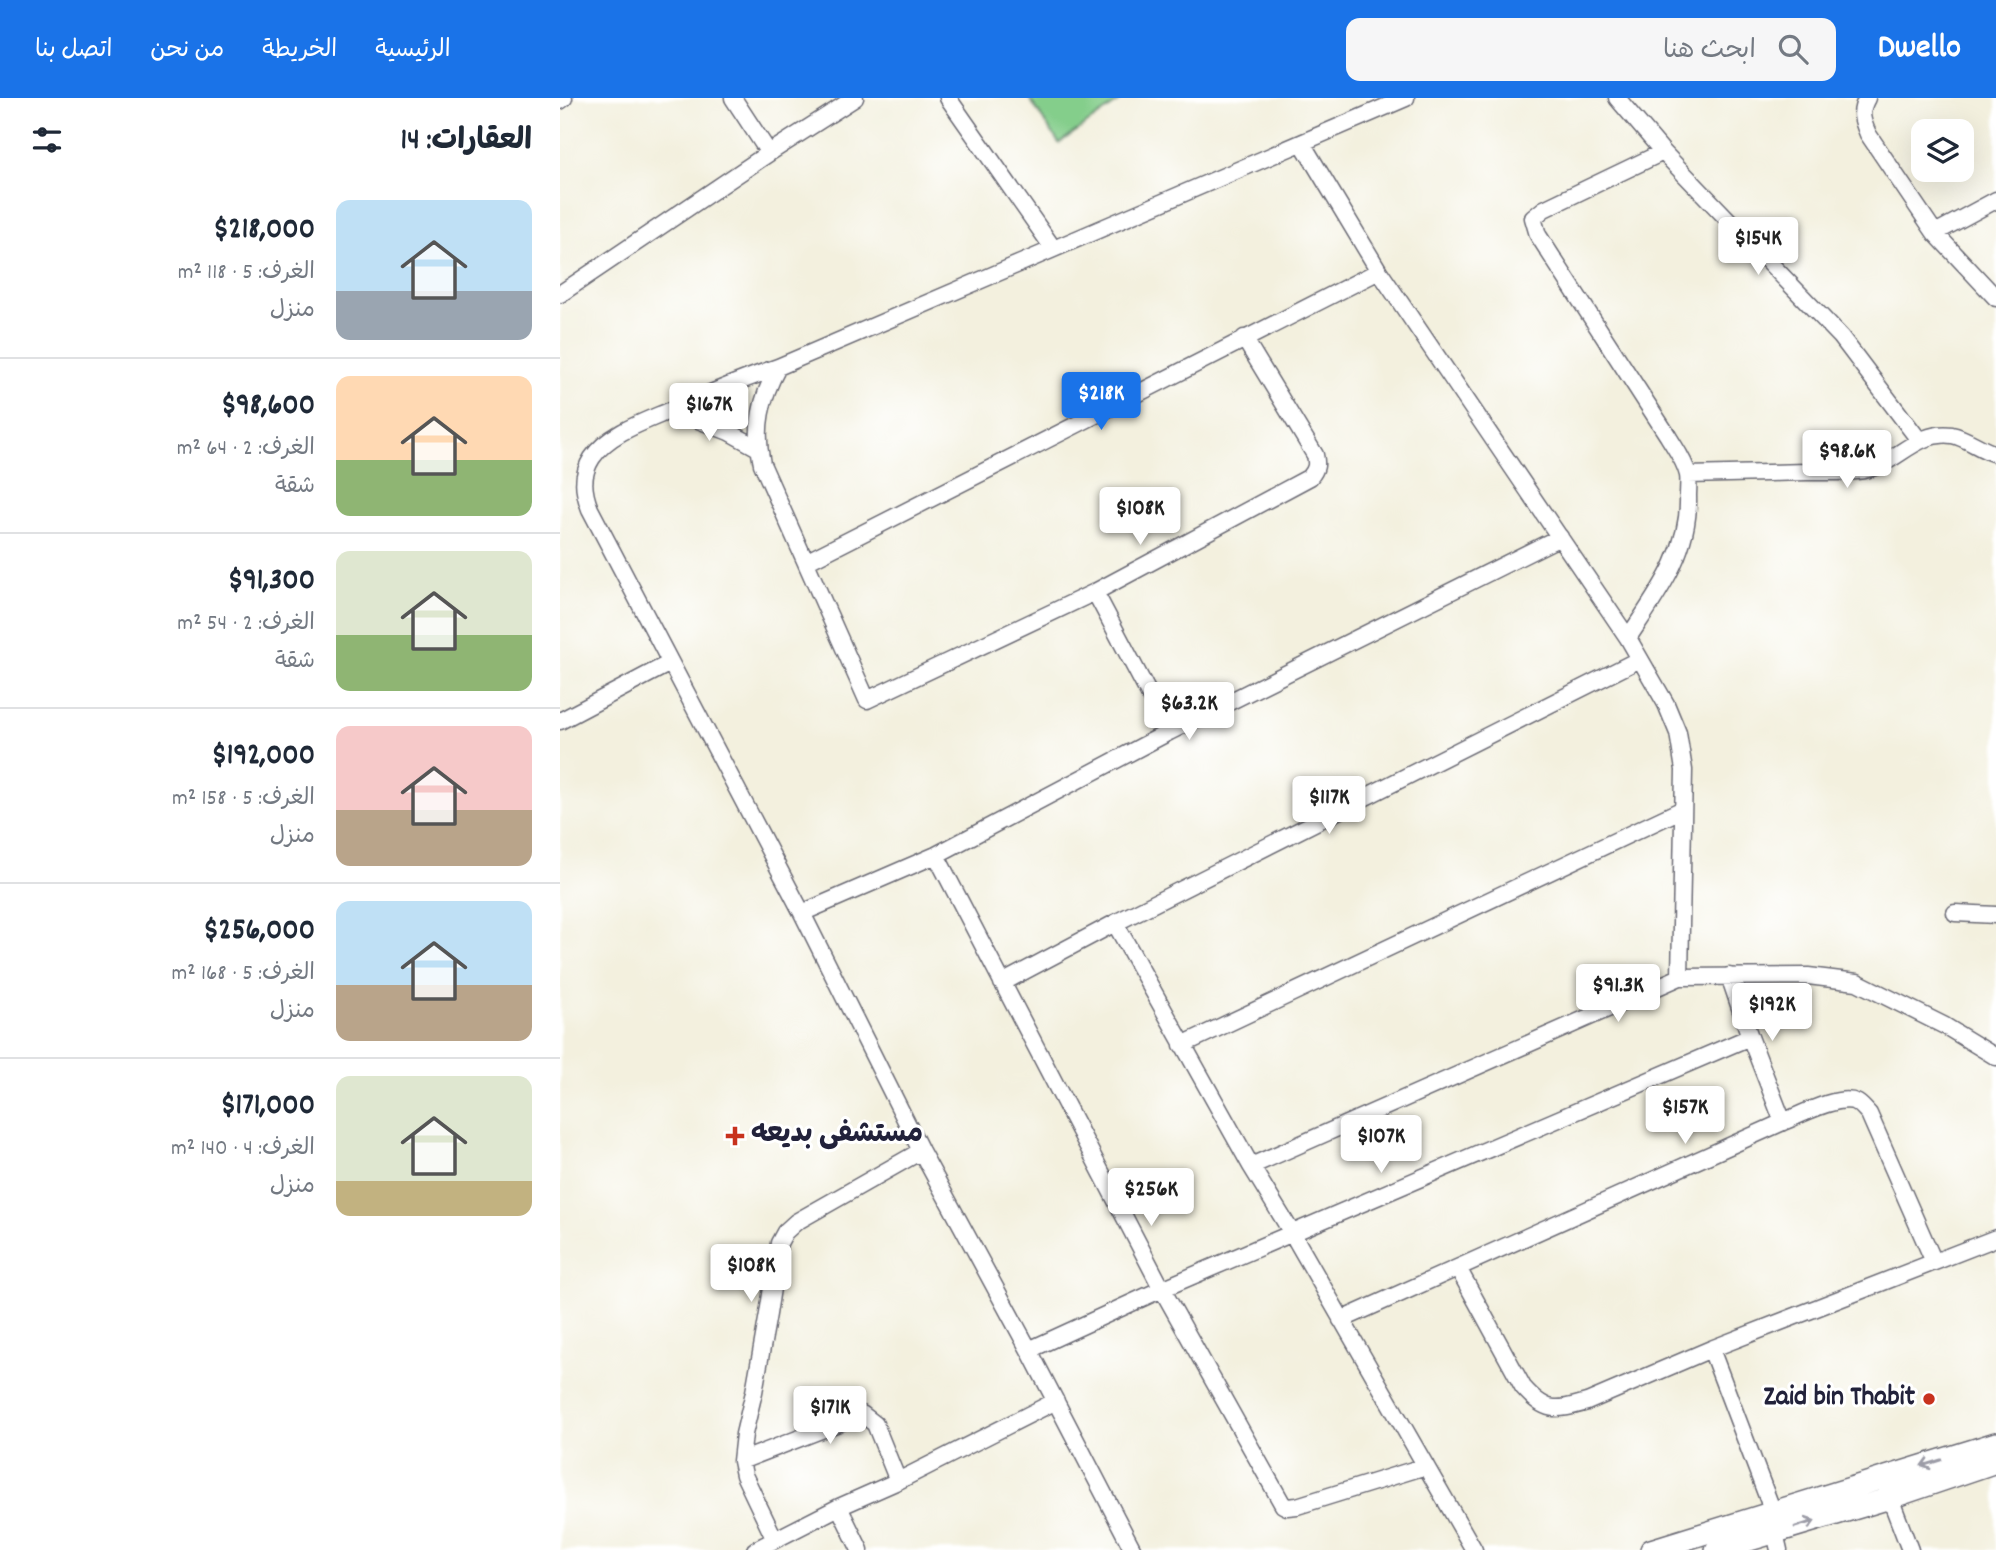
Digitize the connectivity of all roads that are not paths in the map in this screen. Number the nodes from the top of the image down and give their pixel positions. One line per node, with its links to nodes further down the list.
1 (733, 98): 9 (street)
2 (855, 98): 9 (street)
3 (948, 98): 12 (street)
4 (1406, 98): 7 (street)
5 (1617, 98): 8 (street)
6 (1867, 98): 11 (street)
7 (1302, 143): 12 (street); 13 (street)
8 (1663, 152): 19 (street); 22 (street)
9 (769, 153): 14 (street)
10 (1996, 200): 11 (street)
11 (1936, 233): 15 (street)
12 (1053, 248): 17 (street)
13 (1379, 271): 16 (street); 23 (street)
14 (560, 294)
15 (1996, 298)
16 (1244, 338): 24 (street); 25 (street)
17 (778, 367): 18 (street); 20 (street)
18 (672, 410): 20 (street); 28 (street)
19 (1919, 440): 21 (street); 22 (street)
20 (758, 448): 24 (street)
21 (1996, 454)
22 (1688, 475): 26 (street)
23 (1560, 537): 26 (street); 30 (street)
24 (806, 562): 25 (street)
25 (1095, 592): 30 (street)
26 (1628, 638): 27 (street)
27 (1640, 659): 31 (street); 36 (street)
28 (670, 663): 29 (street); 33 (street)
29 (560, 721)
30 (1169, 732): 32 (street)
31 (1683, 809): 38 (street); 41 (street)
32 (936, 855): 33 (street); 39 (street)
33 (802, 913): 44 (street)
34 (1955, 913): 35 (street)
35 (1996, 915)
36 (1115, 923): 39 (street); 41 (street)
37 (1729, 976): 38 (street); 40 (street); 42 (street)
38 (1680, 977): 45 (street)
39 (1002, 983): 50 (street)
40 (1750, 1037): 43 (street); 46 (street)
41 (1182, 1045): 45 (street)
42 (1996, 1057)
43 (1783, 1122): 48 (street); 49 (street)
44 (921, 1151): 53 (street); 56 (street)
45 (1251, 1166): 46 (street)
46 (1292, 1233): 50 (street); 51 (street)
47 (1996, 1238): 48 (street)
48 (1934, 1262): 52 (street)
49 (1458, 1268): 51 (street); 52 (street)
50 (1162, 1289): 53 (street); 58 (street)
51 (1341, 1320): 58 (street)
52 (1711, 1349): 62 (street)
53 (1029, 1350): 54 (street)
54 (1056, 1401): 59 (street); 67 (street)
55 (1996, 1443): 60 (street, one-way to 60)
56 (741, 1461): 59 (street); 63 (street)
57 (1996, 1462): 60 (street)
58 (1426, 1466): 68 (street)
59 (898, 1481): 61 (street)
60 (1886, 1488): 62 (street); 64 (street, one-way to 60); 71 (street)
61 (839, 1507): 63 (street); 66 (street)
62 (1773, 1512): 69 (street)
63 (775, 1540): 65 (street)
64 (1777, 1542): 70 (street)
65 (755, 1550)
66 (860, 1550)
67 (1133, 1550)
68 (1474, 1550)
69 (1651, 1550)
70 (1716, 1550)
71 (1910, 1550)

